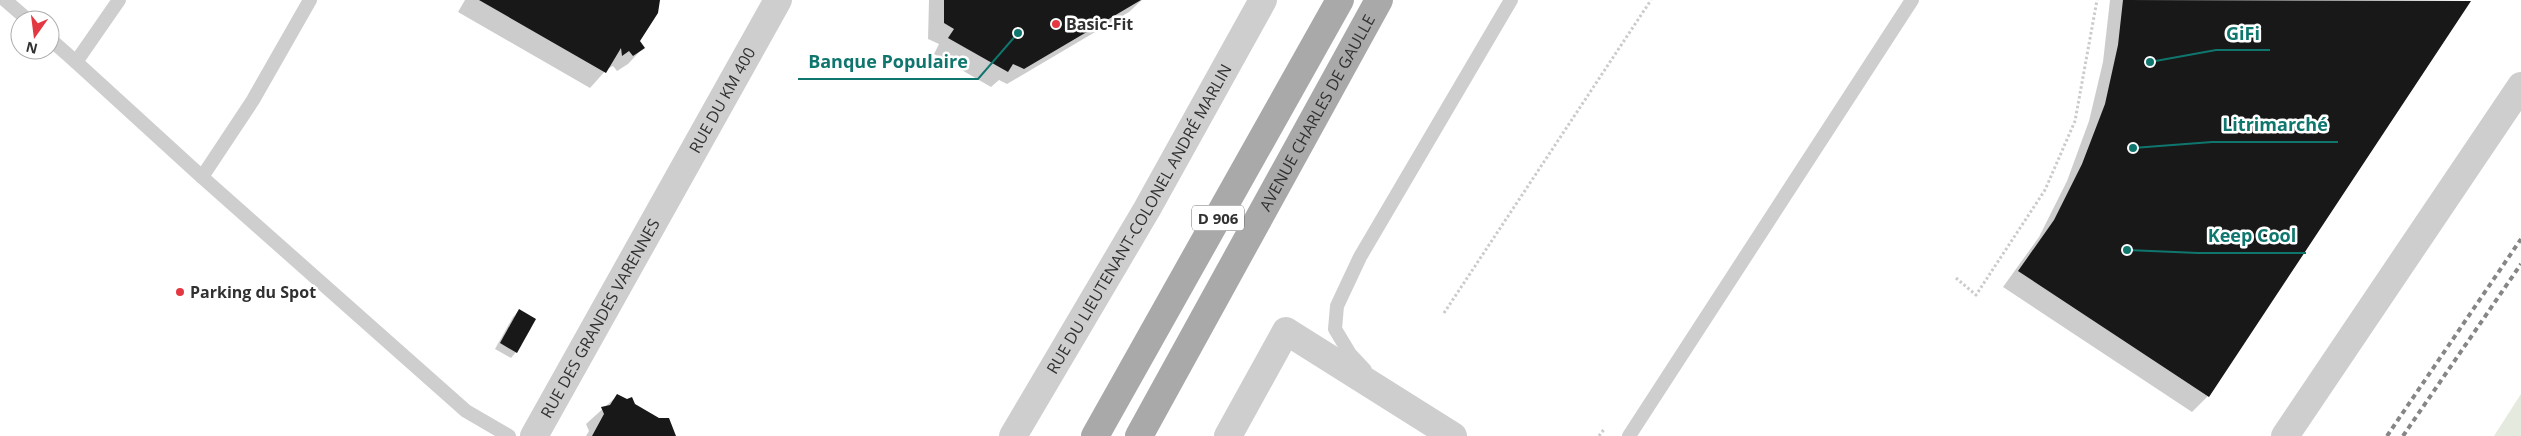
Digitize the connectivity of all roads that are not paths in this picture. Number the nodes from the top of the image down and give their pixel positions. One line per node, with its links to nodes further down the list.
1 (5, 0): 10 (lane)
2 (119, 0): 12 (lane)
3 (310, 0): 14 (lane)
4 (778, 0): 15 (street, RUE DU KM 400)
5 (1263, 0): 19 (street, RUE DU LIEUTENANT-COLONEL ANDRÉ MARLIN)
6 (1340, 0): 20 (main road, D 906)
7 (1379, 0): 21 (main road, AVENUE CHARLES DE GAULLE / D 906)
8 (1511, 0): 16 (lane)
9 (1912, 0): 24 (lane)
10 (16, 10)
11 (60, 48): 12 (lane)
12 (76, 62): 14 (lane)
13 (2521, 86): 25 (street)
14 (202, 177): 17 (lane)
15 (666, 201): 18 (street, RUE DES GRANDES VARENNES)
16 (1389, 395): 22 (street); 23 (street)
17 (509, 436)
18 (534, 436)
19 (1013, 436)
20 (1095, 436)
21 (1139, 436)
22 (1228, 436)
23 (1453, 436)
24 (1629, 436)
25 (2285, 436)

